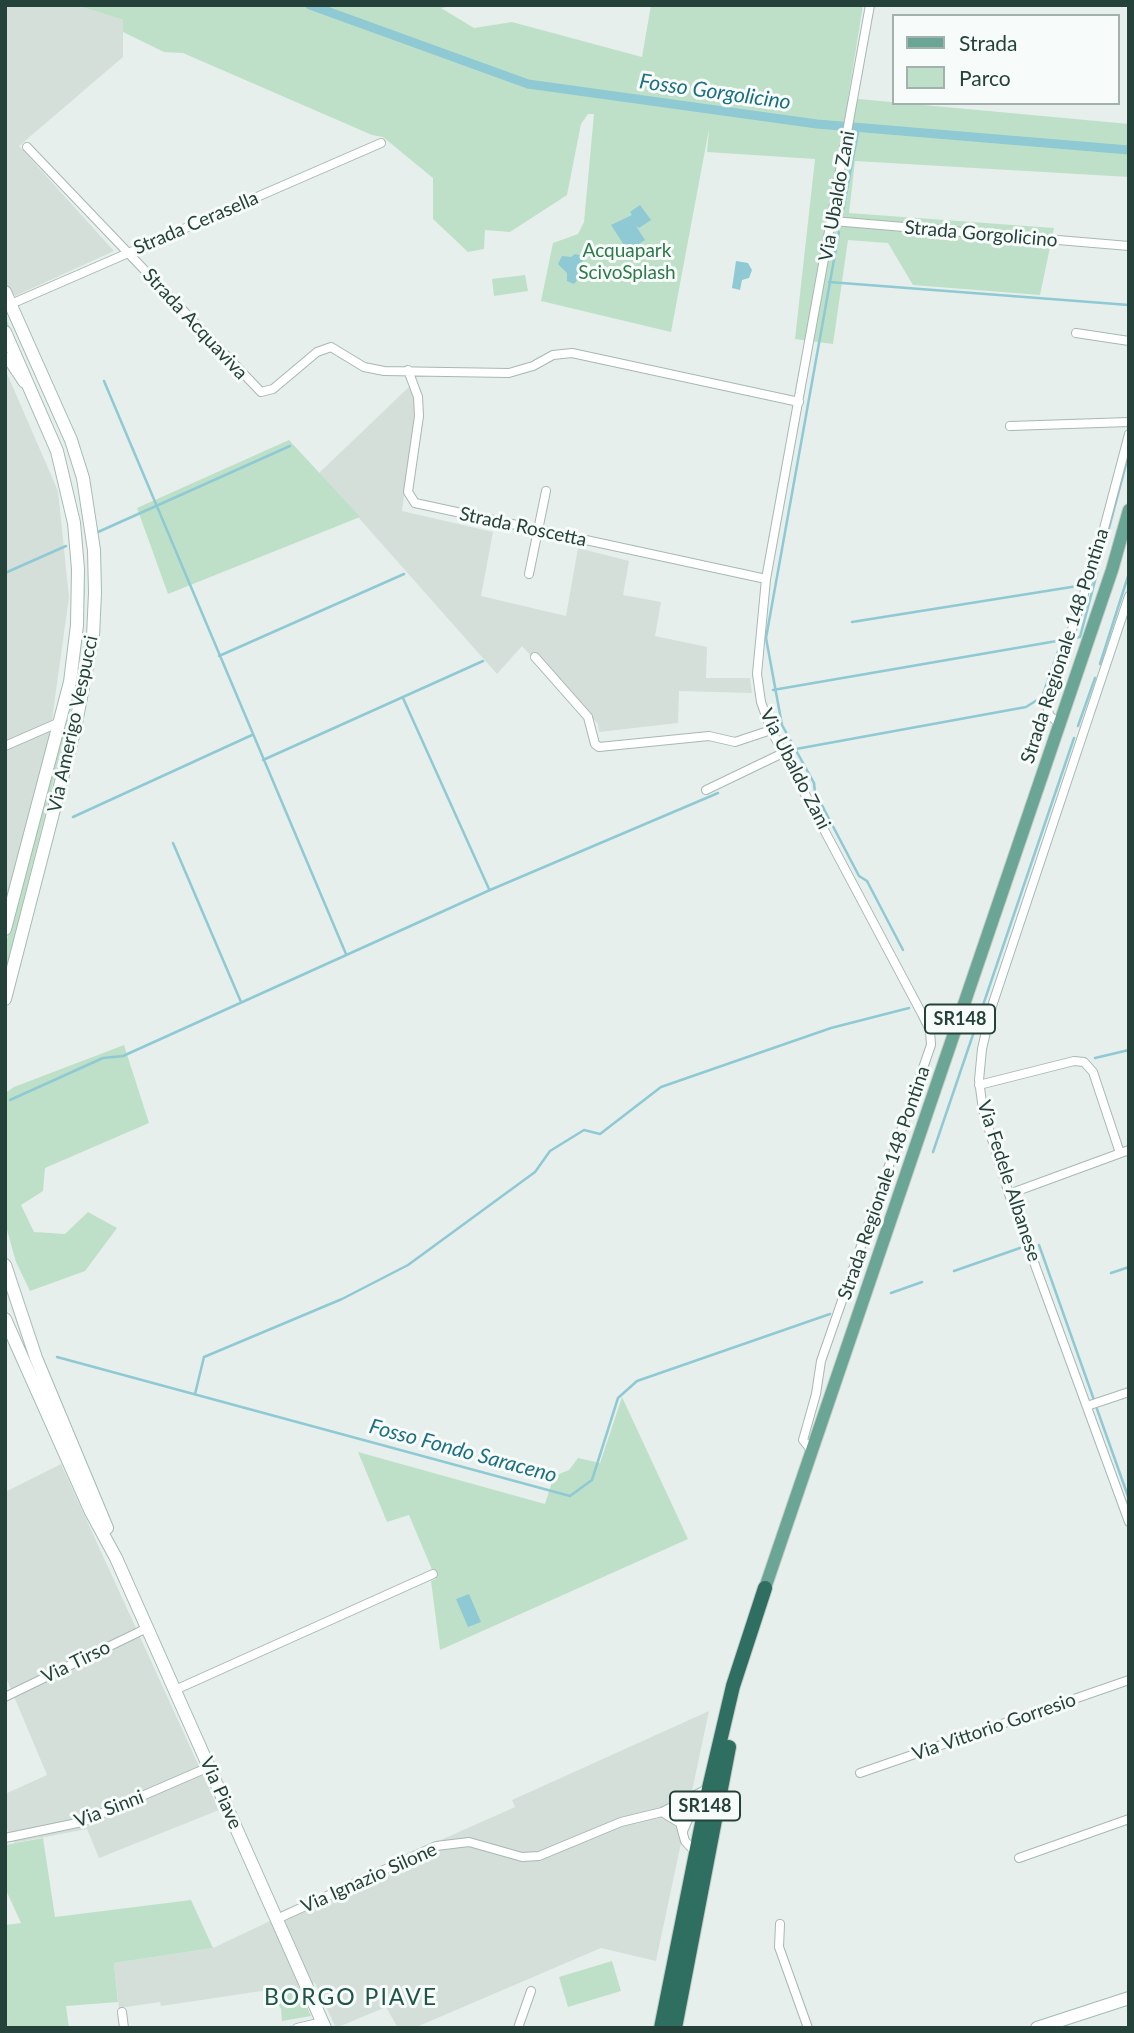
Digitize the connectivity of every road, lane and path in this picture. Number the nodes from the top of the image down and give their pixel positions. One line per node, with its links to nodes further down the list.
1 (870, 5): 4 (street, Via Ubaldo Zani)
2 (381, 143): 6 (street, Strada Cerasella)
3 (27, 147): 6 (street, Strada Acquaviva)
4 (833, 221): 5 (street, Strada Gorgolicino); 14 (street, Via Ubaldo Zani)
5 (1129, 246)
6 (128, 252): 7 (street, Strada Cerasella); 12 (street, Strada Acquaviva)
7 (8, 298): 32 (street, Via Amerigo Vespucci)
8 (5, 332): 13 (street, Via Amerigo Vespucci)
9 (1076, 333): 10 (street)
10 (1129, 341)
11 (5, 356): 13 (street)
12 (408, 370): 14 (street, Strada Acquaviva); 20 (street, Strada Roscetta)
13 (36, 401): 25 (street, Via Amerigo Vespucci)
14 (799, 402): 22 (street, Via Ubaldo Zani)
15 (1129, 422): 16 (street)
16 (1010, 426)
17 (1129, 434): 26 (street)
18 (546, 491): 20 (street)
19 (1129, 510): 26 (main road, Strada Regionale 148 Pontina / SR148)
20 (538, 530): 21 (street); 22 (street, Strada Roscetta)
21 (528, 574)
22 (766, 579): 27 (street, Via Ubaldo Zani)
23 (1129, 596): 33 (street, Via Fedele Albanese)
24 (535, 657): 27 (street)
25 (60, 722): 28 (street); 31 (street, Via Amerigo Vespucci)
26 (1060, 724): 40 (main road, Strada Regionale 148 Pontina / SR148)
27 (771, 730): 29 (street, Via Ubaldo Zani)
28 (5, 746)
29 (783, 753): 30 (street); 40 (street, Via Ubaldo Zani)
30 (706, 790)
31 (5, 929)
32 (5, 999)
33 (979, 1085): 34 (street); 35 (street, Via Fedele Albanese)
34 (1125, 1152): 35 (street)
35 (1009, 1194): 39 (street, Via Fedele Albanese)
36 (5, 1265): 42 (street, Via Piave)
37 (5, 1320): 42 (street, Via Piave)
38 (1129, 1392): 39 (street)
39 (1087, 1406): 41 (street, Via Fedele Albanese)
40 (811, 1450): 44 (main road, Strada Regionale 148 Pontina / SR148)
41 (1129, 1522)
42 (116, 1558): 45 (street, Via Piave)
43 (433, 1574): 47 (street)
44 (765, 1588): 51 (highway, Strada Regionale 148 Pontina / SR148); 69 (highway, Strada Regionale 148 Pontina / SR148)
45 (147, 1628): 47 (street, Via Piave); 48 (street, Via Tirso)
46 (1129, 1681): 50 (street, Via Vittorio Gorresio)
47 (175, 1690): 49 (street, Via Piave)
48 (5, 1696)
49 (209, 1767): 56 (street, Via Sinni); 59 (street, Via Piave)
50 (860, 1773)
51 (709, 1788): 52 (street, Via Ignazio Silone); 57 (highway, Strada Regionale 148 Pontina / SR148)
52 (688, 1800): 53 (street, Via Ignazio Silone); 55 (street)
53 (662, 1812): 55 (street); 59 (street, Via Ignazio Silone)
54 (1129, 1819): 58 (street)
55 (683, 1831): 57 (street)
56 (5, 1838)
57 (695, 1852): 64 (highway, Strada Regionale 148 Pontina / SR148)
58 (1019, 1858)
59 (276, 1919): 65 (street, Via Piave)
60 (780, 1924): 70 (street)
61 (531, 1991): 68 (street)
62 (1129, 1997): 71 (street)
63 (122, 2012): 66 (street)
64 (662, 2024)
65 (323, 2025): 67 (street)
66 (124, 2028)
67 (297, 2028)
68 (518, 2028)
69 (674, 2028)
70 (808, 2028)
71 (1037, 2028)

